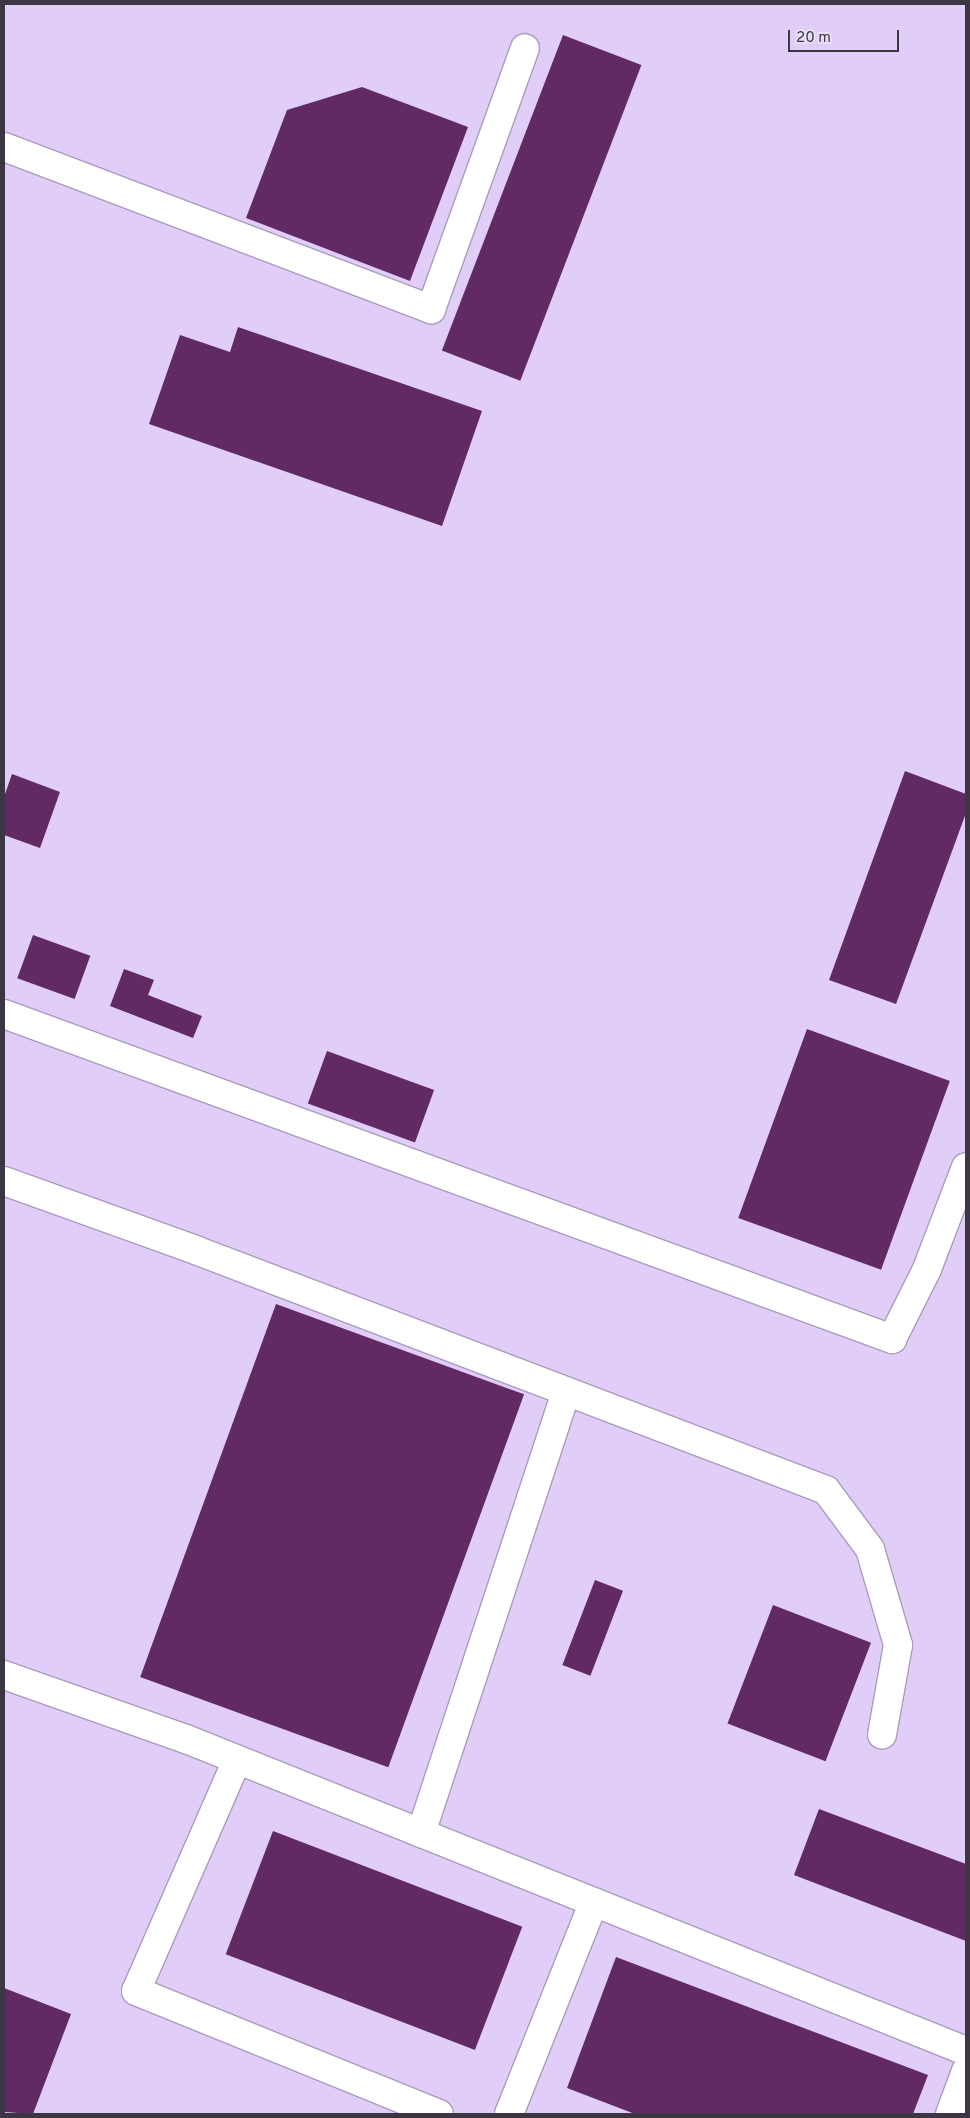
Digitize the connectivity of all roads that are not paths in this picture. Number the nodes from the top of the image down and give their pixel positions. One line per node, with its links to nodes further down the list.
1 (525, 48): 2 (lane)
2 (4, 147)
3 (4, 1014): 4 (lane)
4 (966, 1166)
5 (4, 1182): 6 (lane)
6 (566, 1392): 8 (lane); 10 (lane)
7 (4, 1675): 9 (lane)
8 (882, 1735)
9 (237, 1760): 10 (lane); 14 (lane)
10 (421, 1833): 11 (lane)
11 (594, 1902): 12 (lane); 15 (lane)
12 (966, 2052)
13 (966, 2071): 16 (lane)
14 (439, 2114)
15 (509, 2114)
16 (950, 2114)

